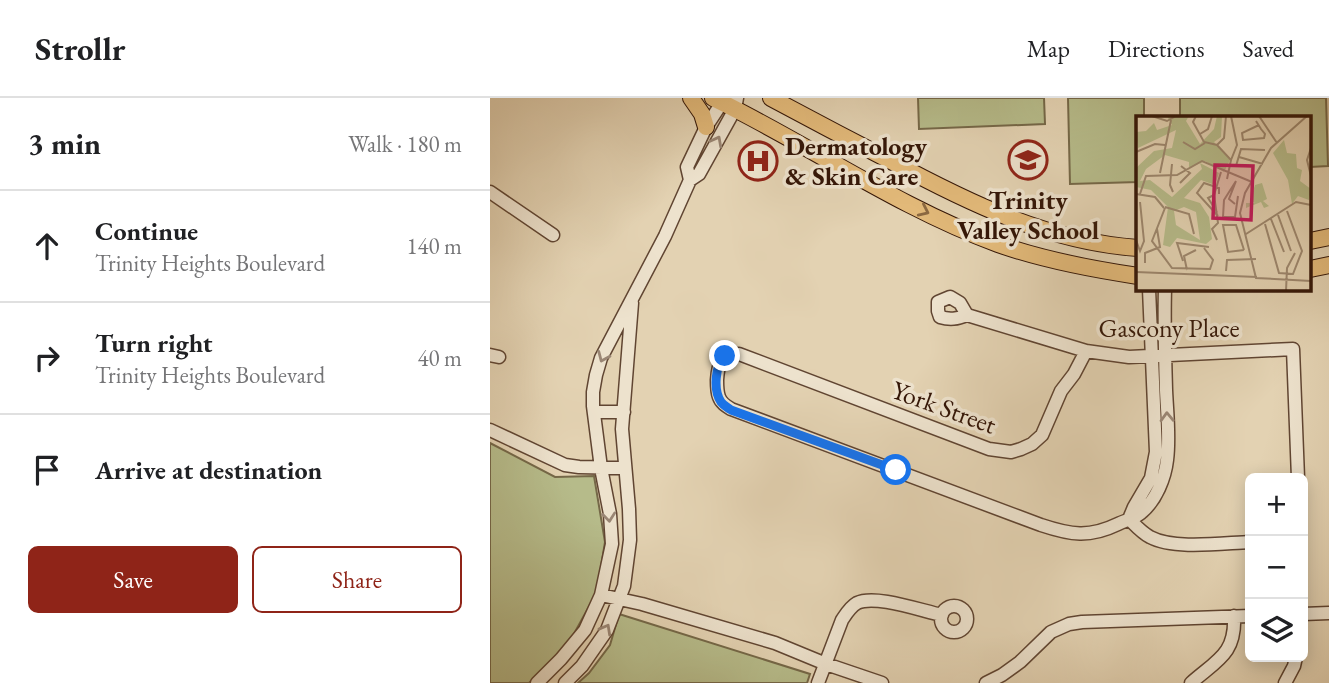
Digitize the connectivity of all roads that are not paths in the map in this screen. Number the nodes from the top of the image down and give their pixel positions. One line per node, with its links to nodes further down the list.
1 (691, 98): 4 (main road)
2 (771, 98): 8 (main road)
3 (726, 101): 4 (street); 5 (street, one-way to 3); 9 (main road, one-way to 9)
4 (706, 127): 5 (street)
5 (690, 180): 12 (street)
6 (491, 194): 7 (street)
7 (553, 234)
8 (1136, 248)
9 (1136, 276)
10 (1149, 290): 15 (street)
11 (1165, 290): 15 (street)
12 (633, 296): 16 (street, one-way to 16); 17 (street)
13 (967, 315): 14 (street, Gascony Place)
14 (1086, 351): 15 (street, Gascony Place); 22 (street, York Street)
15 (1159, 355): 21 (street, Gascony Place); 22 (street)
16 (594, 412): 17 (street); 19 (street)
17 (624, 412): 20 (street)
18 (490, 430): 19 (street)
19 (601, 468): 20 (street); 24 (street, one-way to 24)
20 (625, 468): 25 (street)
21 (1298, 473)
22 (1129, 519): 23 (street)
23 (1245, 542)
24 (601, 594): 25 (street); 33 (street)
25 (620, 599): 32 (street); 34 (street, one-way to 25)
26 (1329, 613): 27 (street)
27 (1308, 614)
28 (942, 615): 32 (street)
29 (1234, 616): 30 (street); 37 (street); 38 (street)
30 (1245, 616)
31 (1294, 662): 39 (street)
32 (826, 664): 35 (street); 36 (street)
33 (537, 683)
34 (565, 683)
35 (818, 683)
36 (882, 683)
37 (986, 683)
38 (1191, 683)
39 (1284, 683)

